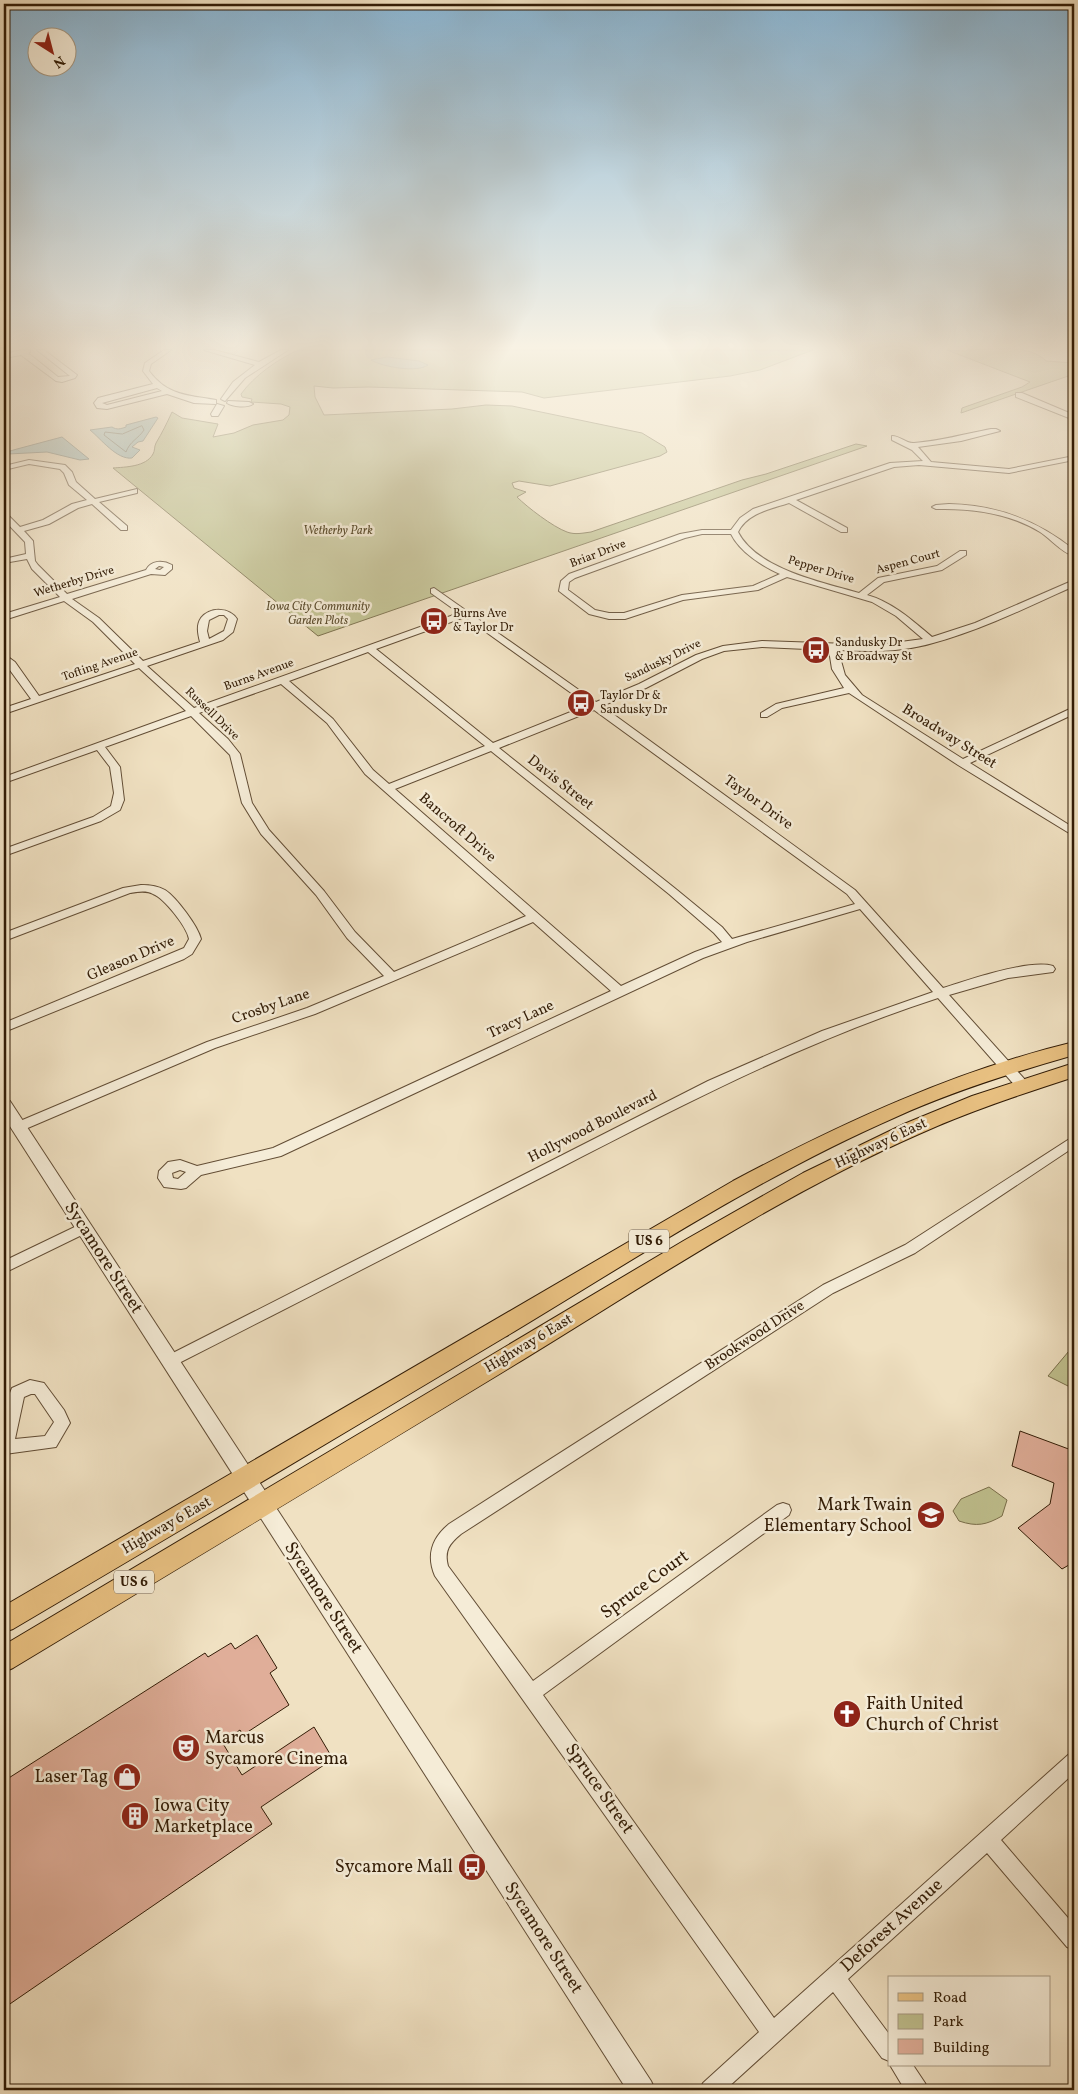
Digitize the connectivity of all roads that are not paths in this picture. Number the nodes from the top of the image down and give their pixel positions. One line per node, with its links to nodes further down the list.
1 (914, 448): 3 (street)
2 (1070, 459): 3 (street); 4 (street)
3 (928, 464): 7 (street)
4 (1074, 465)
5 (4, 468): 8 (street)
6 (134, 491): 8 (street)
7 (790, 500): 13 (street); 14 (street)
8 (92, 501): 11 (street); 12 (street)
9 (936, 507): 16 (street)
10 (4, 516): 12 (street, Russell Drive)
11 (124, 528)
12 (18, 530): 17 (street, Russell Drive)
13 (844, 530)
14 (734, 532): 20 (street, Pepper Drive); 20 (street, Briar Drive)
15 (963, 554): 23 (street, Aspen Court)
16 (1074, 554)
17 (31, 556): 18 (street); 24 (street, Russell Drive)
18 (4, 561)
19 (151, 571): 24 (street, Wetherby Drive)
20 (786, 574): 23 (street, Pepper Drive)
21 (1074, 583): 27 (street, Sandusky Drive)
22 (434, 591): 25 (street, Taylor Drive)
23 (861, 595): 27 (street, Pepper Drive)
24 (66, 598): 26 (street, Wetherby Drive); 32 (street, Russell Drive)
25 (466, 614): 30 (street, Burns Avenue); 36 (street, Taylor Drive)
26 (4, 617)
27 (931, 641): 29 (street, Sandusky Drive)
28 (205, 643): 32 (street, Tofting Avenue)
29 (833, 648): 34 (street, Broadway Street); 36 (street, Sandusky Drive)
30 (370, 649): 33 (street, Burns Avenue); 42 (street, Davis Street)
31 (4, 657): 35 (street)
32 (141, 665): 35 (street, Tofting Avenue); 39 (street, Russell Drive)
33 (282, 680): 39 (street, Burns Avenue); 45 (street, Bancroft Drive)
34 (850, 690): 40 (street); 43 (street, Broadway Street)
35 (37, 700): 38 (street, Tofting Avenue)
36 (594, 706): 42 (street, Sandusky Drive); 48 (street, Taylor Drive)
37 (1074, 710): 43 (street)
38 (4, 711)
39 (193, 712): 41 (street, Burns Avenue); 53 (street, Russell Drive)
40 (764, 715)
41 (98, 746): 44 (street, Burns Avenue); 47 (street)
42 (491, 747): 45 (street, Sandusky Drive); 51 (street, Davis Street)
43 (962, 763): 46 (street, Broadway Street)
44 (4, 780)
45 (389, 788): 49 (street, Bancroft Drive)
46 (1074, 832)
47 (4, 853)
48 (863, 905): 51 (street, Tracy Lane); 55 (street, Taylor Drive)
49 (534, 917): 53 (street, Crosby Lane); 54 (street, Bancroft Drive)
50 (4, 937): 56 (street, Gleason Drive)
51 (730, 944): 54 (street, Tracy Lane)
52 (1049, 969): 55 (street, Hollywood Boulevard)
53 (392, 977): 62 (street, Crosby Lane)
54 (620, 992): 64 (street, Tracy Lane)
55 (942, 993): 58 (street, Taylor Drive); 67 (street, Hollywood Boulevard)
56 (4, 1028)
57 (1074, 1048): 58 (main road, Highway 6 East / US 6)
58 (1007, 1068): 60 (street, Taylor Drive); 68 (main road, Highway 6 East / US 6)
59 (1074, 1070): 60 (main road, Highway 6 East / US 6)
60 (1022, 1086): 69 (main road, Highway 6 East / US 6)
61 (4, 1105): 62 (street, Sycamore Street)
62 (18, 1128): 65 (street, Sycamore Street)
63 (1074, 1141): 71 (street, Brookwood Drive)
64 (197, 1172)
65 (83, 1228): 66 (street); 67 (street, Sycamore Street)
66 (4, 1267)
67 (170, 1361): 68 (street, Sycamore Street)
68 (246, 1480): 69 (street, Sycamore Street); 72 (main road, Highway 6 East / US 6)
69 (263, 1505): 73 (main road, Highway 6 East / US 6); 82 (street, Sycamore Street)
70 (783, 1510): 74 (street, Spruce Court)
71 (442, 1542): 74 (street, Spruce Street)
72 (4, 1620)
73 (4, 1658)
74 (531, 1693): 79 (street, Spruce Street)
75 (1074, 1761): 76 (street, Deforest Avenue)
76 (988, 1840): 77 (street); 78 (street, Deforest Avenue)
77 (1074, 1940)
78 (835, 1978): 79 (street, Deforest Avenue); 80 (street)
79 (773, 2034): 83 (street, Deforest Avenue)
80 (888, 2050)
81 (901, 2066): 84 (street)
82 (642, 2090)
83 (710, 2090)
84 (918, 2090)

